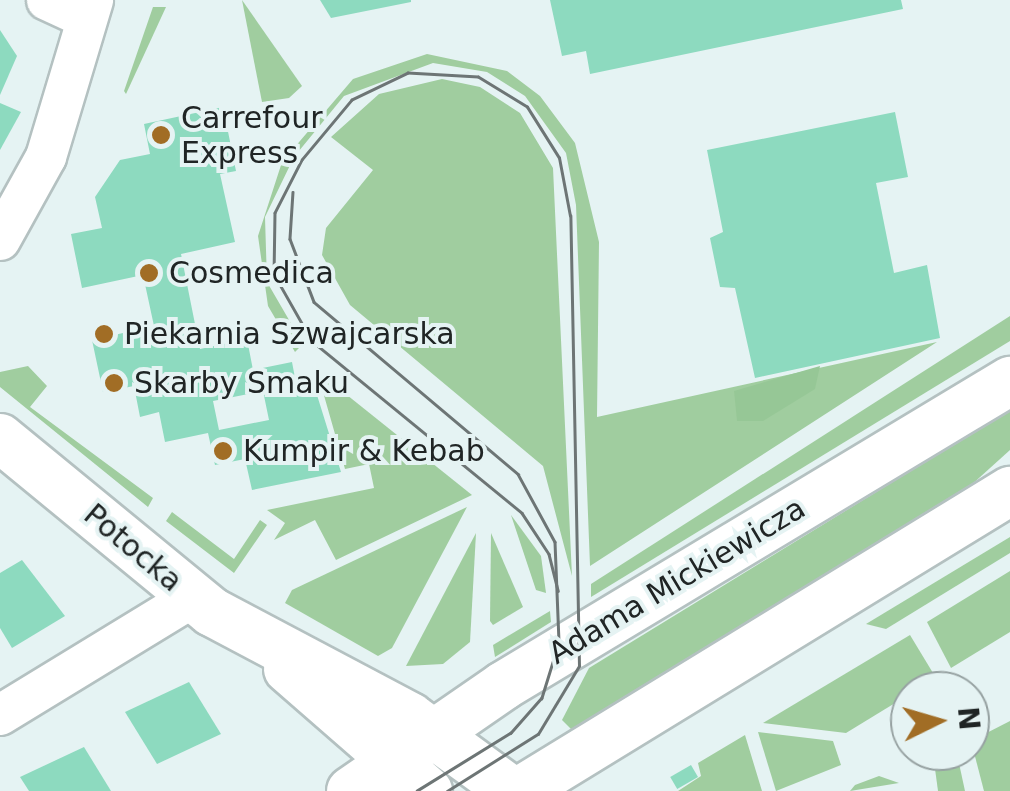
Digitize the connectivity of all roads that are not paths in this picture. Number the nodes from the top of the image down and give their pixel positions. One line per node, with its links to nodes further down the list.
1 (47, 0): 2 (street)
2 (90, 9): 3 (street)
3 (0, 240)
4 (1010, 381): 10 (street, Adama Mickiewicza)
5 (0, 438): 7 (street, Potocka)
6 (1010, 490): 14 (street)
7 (193, 597): 8 (street, Potocka); 9 (street)
8 (272, 650): 10 (street, Potocka); 11 (street, Potocka)
9 (0, 716)
10 (435, 733): 11 (street, Adama Mickiewicza); 13 (street, Potocka)
11 (411, 776): 12 (street, Adama Mickiewicza)
12 (350, 791)
13 (512, 791)
14 (520, 791)

